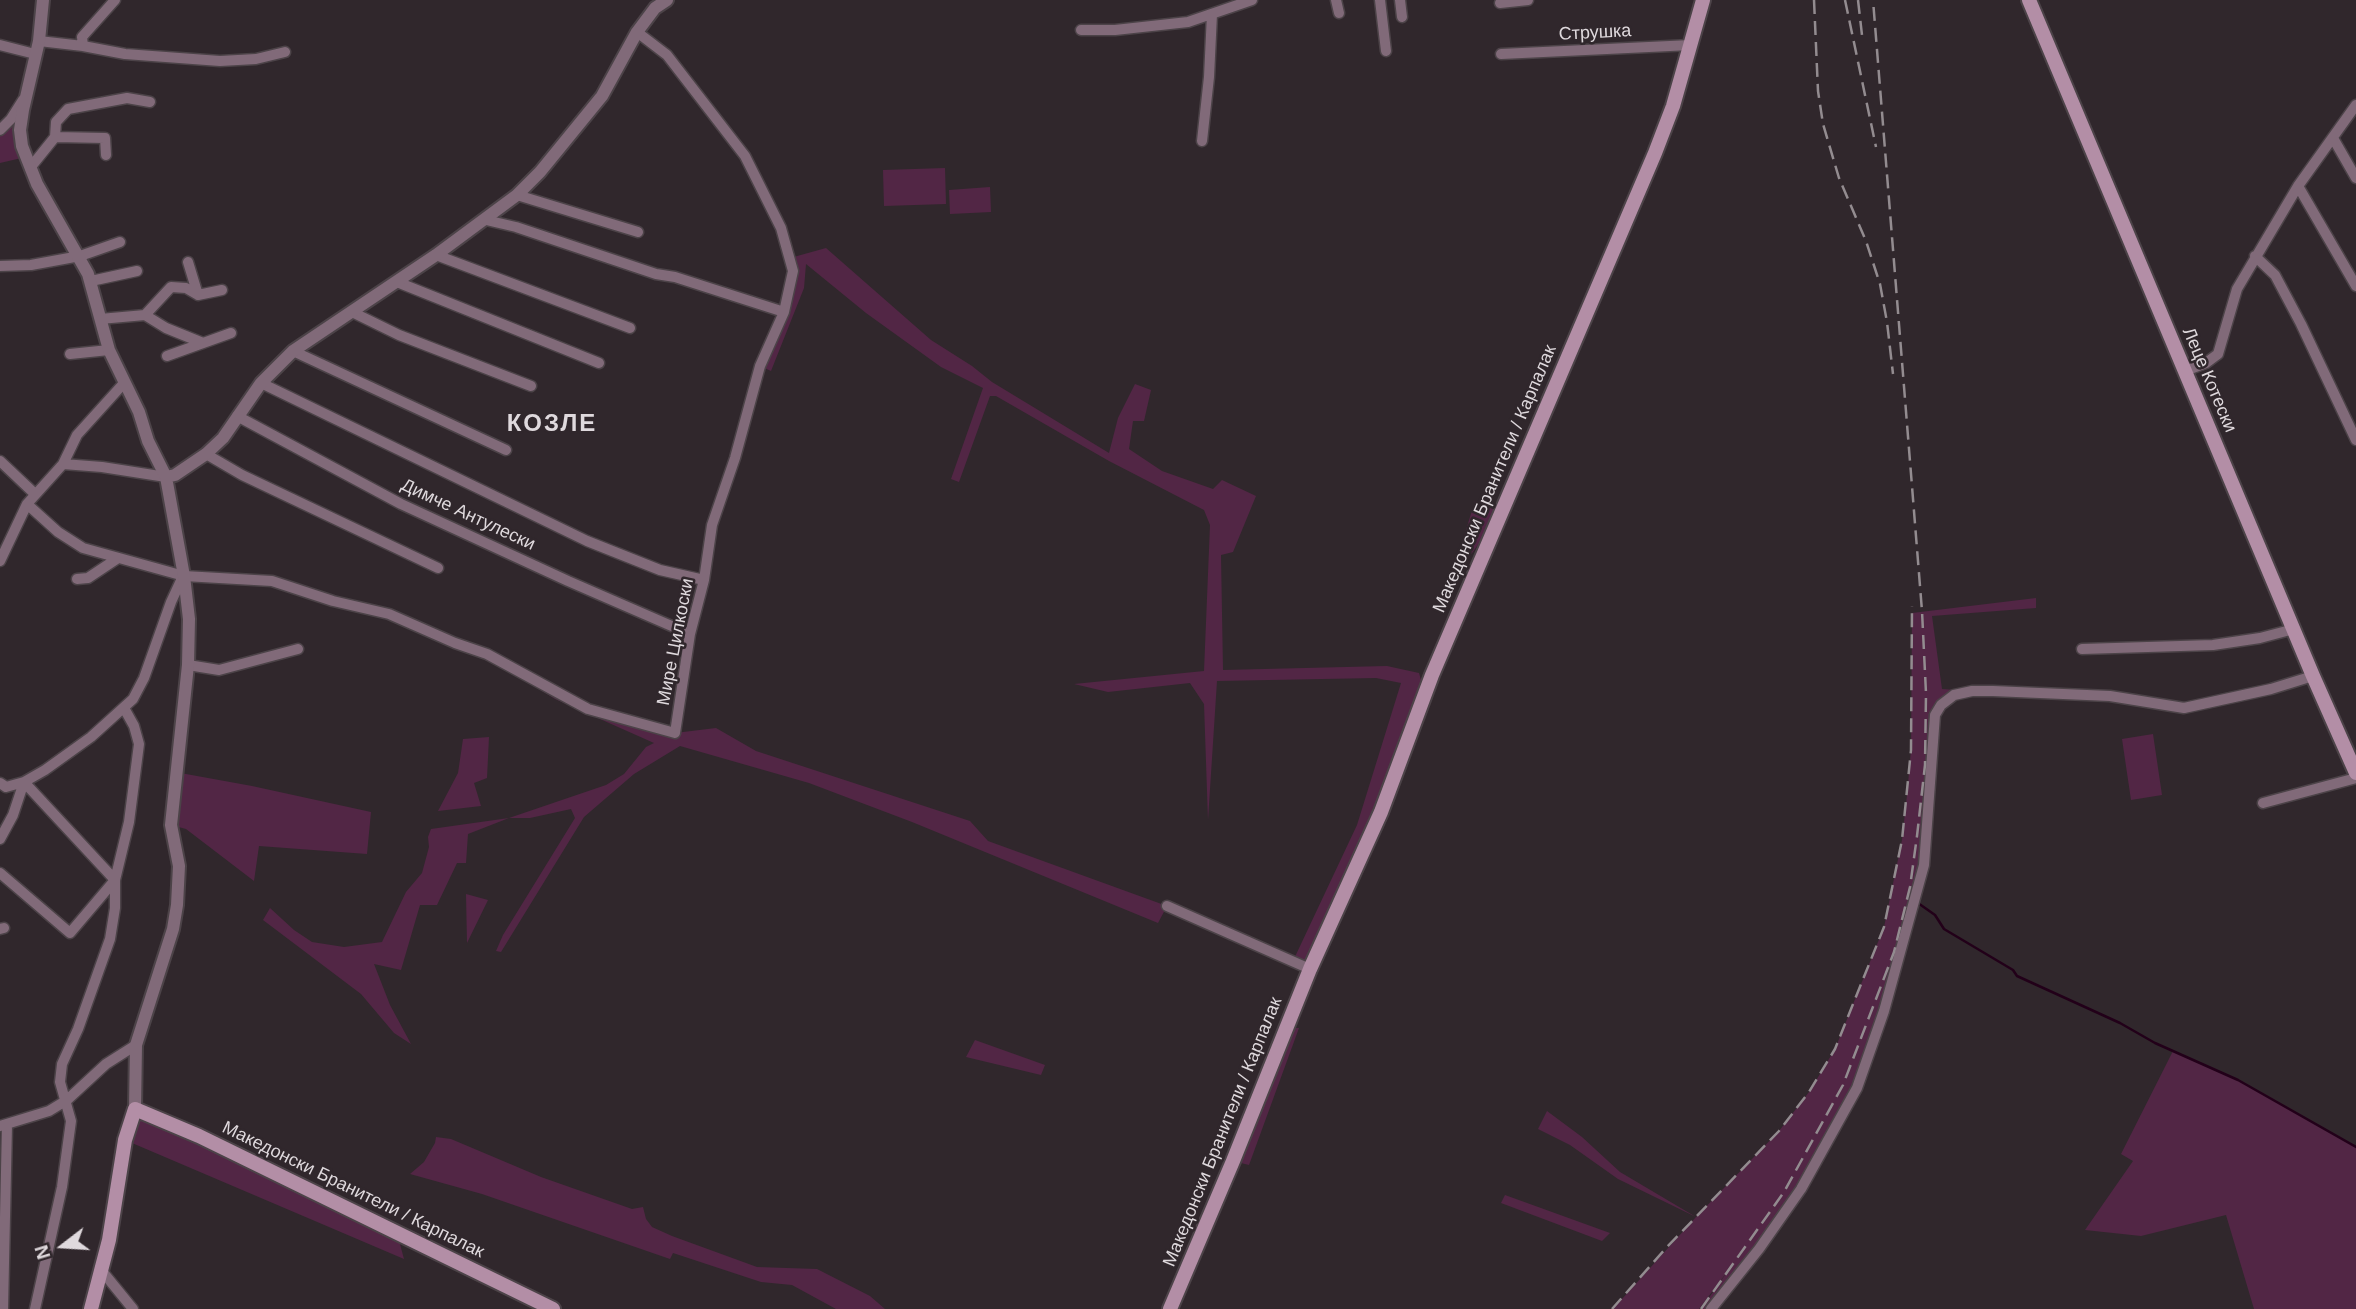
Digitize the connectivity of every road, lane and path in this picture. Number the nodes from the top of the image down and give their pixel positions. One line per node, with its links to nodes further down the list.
1 (43, 0): 17 (street)
2 (115, 0): 20 (street)
3 (667, 0): 16 (street)
4 (1336, 0): 12 (street)
5 (1380, 0): 22 (street)
6 (1400, 0): 14 (street)
7 (1528, 0): 11 (street)
8 (1703, 0): 19 (main road, Македонски Бранители / Карпалак)
9 (2029, 0): 63 (main road, Леце Котески)
10 (1247, 1): 13 (street)
11 (1500, 3)
12 (1339, 13)
13 (1212, 14): 15 (street); 31 (street)
14 (1402, 17)
15 (1080, 30)
16 (637, 32): 36 (street); 52 (street, Мире Цилкоски)
17 (39, 41): 20 (street); 23 (street)
18 (0, 45): 23 (street)
19 (1691, 45): 24 (street, Струшка); 98 (main road, Македонски Бранители / Карпалак)
20 (83, 46): 21 (street)
21 (285, 51)
22 (1386, 51)
23 (35, 54): 25 (street)
24 (1501, 54)
25 (27, 93): 28 (street); 33 (street)
26 (150, 102): 29 (street)
27 (2356, 105): 30 (street)
28 (0, 130)
29 (55, 137): 32 (street); 33 (street)
30 (2333, 138): 34 (street); 35 (street)
31 (1202, 141)
32 (106, 155)
33 (30, 168): 40 (street)
34 (2356, 178)
35 (2298, 186): 42 (street); 48 (street)
36 (517, 195): 37 (street); 38 (street)
37 (486, 220): 41 (street); 52 (street)
38 (638, 232)
39 (120, 242): 40 (street)
40 (79, 256): 44 (street); 46 (street)
41 (436, 256): 47 (street); 55 (street)
42 (2255, 256): 63 (street); 68 (street)
43 (188, 262): 50 (street)
44 (0, 266)
45 (137, 271): 46 (street)
46 (91, 281): 54 (street)
47 (397, 282): 51 (street); 62 (street)
48 (2356, 286)
49 (222, 290): 50 (street)
50 (198, 295): 53 (street)
51 (352, 312): 59 (street); 66 (street)
52 (784, 312): 82 (street, Мире Цилкоски)
53 (145, 315): 54 (street); 57 (street)
54 (100, 319): 58 (street)
55 (630, 328)
56 (231, 333): 57 (street)
57 (202, 343): 61 (street)
58 (109, 350): 60 (street); 64 (street)
59 (293, 351): 65 (street); 69 (street)
60 (70, 354)
61 (167, 356)
62 (599, 363)
63 (2185, 371): 83 (main road, Леце Котески)
64 (124, 383): 72 (street); 73 (street)
65 (261, 383): 67 (street); 82 (street, Димче Антулески)
66 (531, 386)
67 (237, 416): 70 (street); 84 (street, Димче Антулески)
68 (2356, 440)
69 (506, 450)
70 (206, 454): 73 (street); 79 (street)
71 (0, 461): 74 (street)
72 (63, 464): 73 (street); 74 (street)
73 (166, 477): 80 (street)
74 (35, 494): 75 (street)
75 (27, 504): 76 (street); 77 (street, Мире Цилкоски)
76 (6, 538): 78 (street)
77 (118, 558): 80 (street, Мире Цилкоски); 81 (street)
78 (0, 561)
79 (438, 568)
80 (184, 576): 84 (street, Мире Цилкоски); 87 (street); 89 (street)
81 (78, 579)
82 (704, 580): 84 (street, Мире Цилкоски)
83 (2294, 629): 86 (street); 88 (main road, Леце Котески)
84 (690, 634)
85 (298, 649): 87 (street)
86 (2082, 649)
87 (188, 665): 99 (street)
88 (2312, 676): 90 (main road, Леце Котески); 113 (street)
89 (124, 708): 91 (street); 96 (street)
90 (2356, 776): 93 (street)
91 (24, 782): 92 (street); 94 (street); 96 (street)
92 (0, 783)
93 (2263, 803)
94 (0, 839)
95 (0, 873): 96 (street)
96 (115, 880): 100 (street)
97 (1167, 906): 98 (street)
98 (1310, 969): 112 (main road, Македонски Бранители / Карпалак)
99 (136, 1045): 100 (street); 101 (street)
100 (67, 1100): 102 (street); 108 (street)
101 (135, 1109): 106 (main road); 111 (main road, Македонски Бранители / Карпалак)
102 (4, 1126): 103 (street)
103 (7, 1150): 104 (street); 105 (street)
104 (0, 1167)
105 (3, 1190): 107 (street)
106 (102, 1271): 109 (main road); 110 (street)
107 (3, 1309)
108 (36, 1309)
109 (91, 1309)
110 (133, 1309)
111 (553, 1309)
112 (1170, 1309)
113 (1711, 1309)

